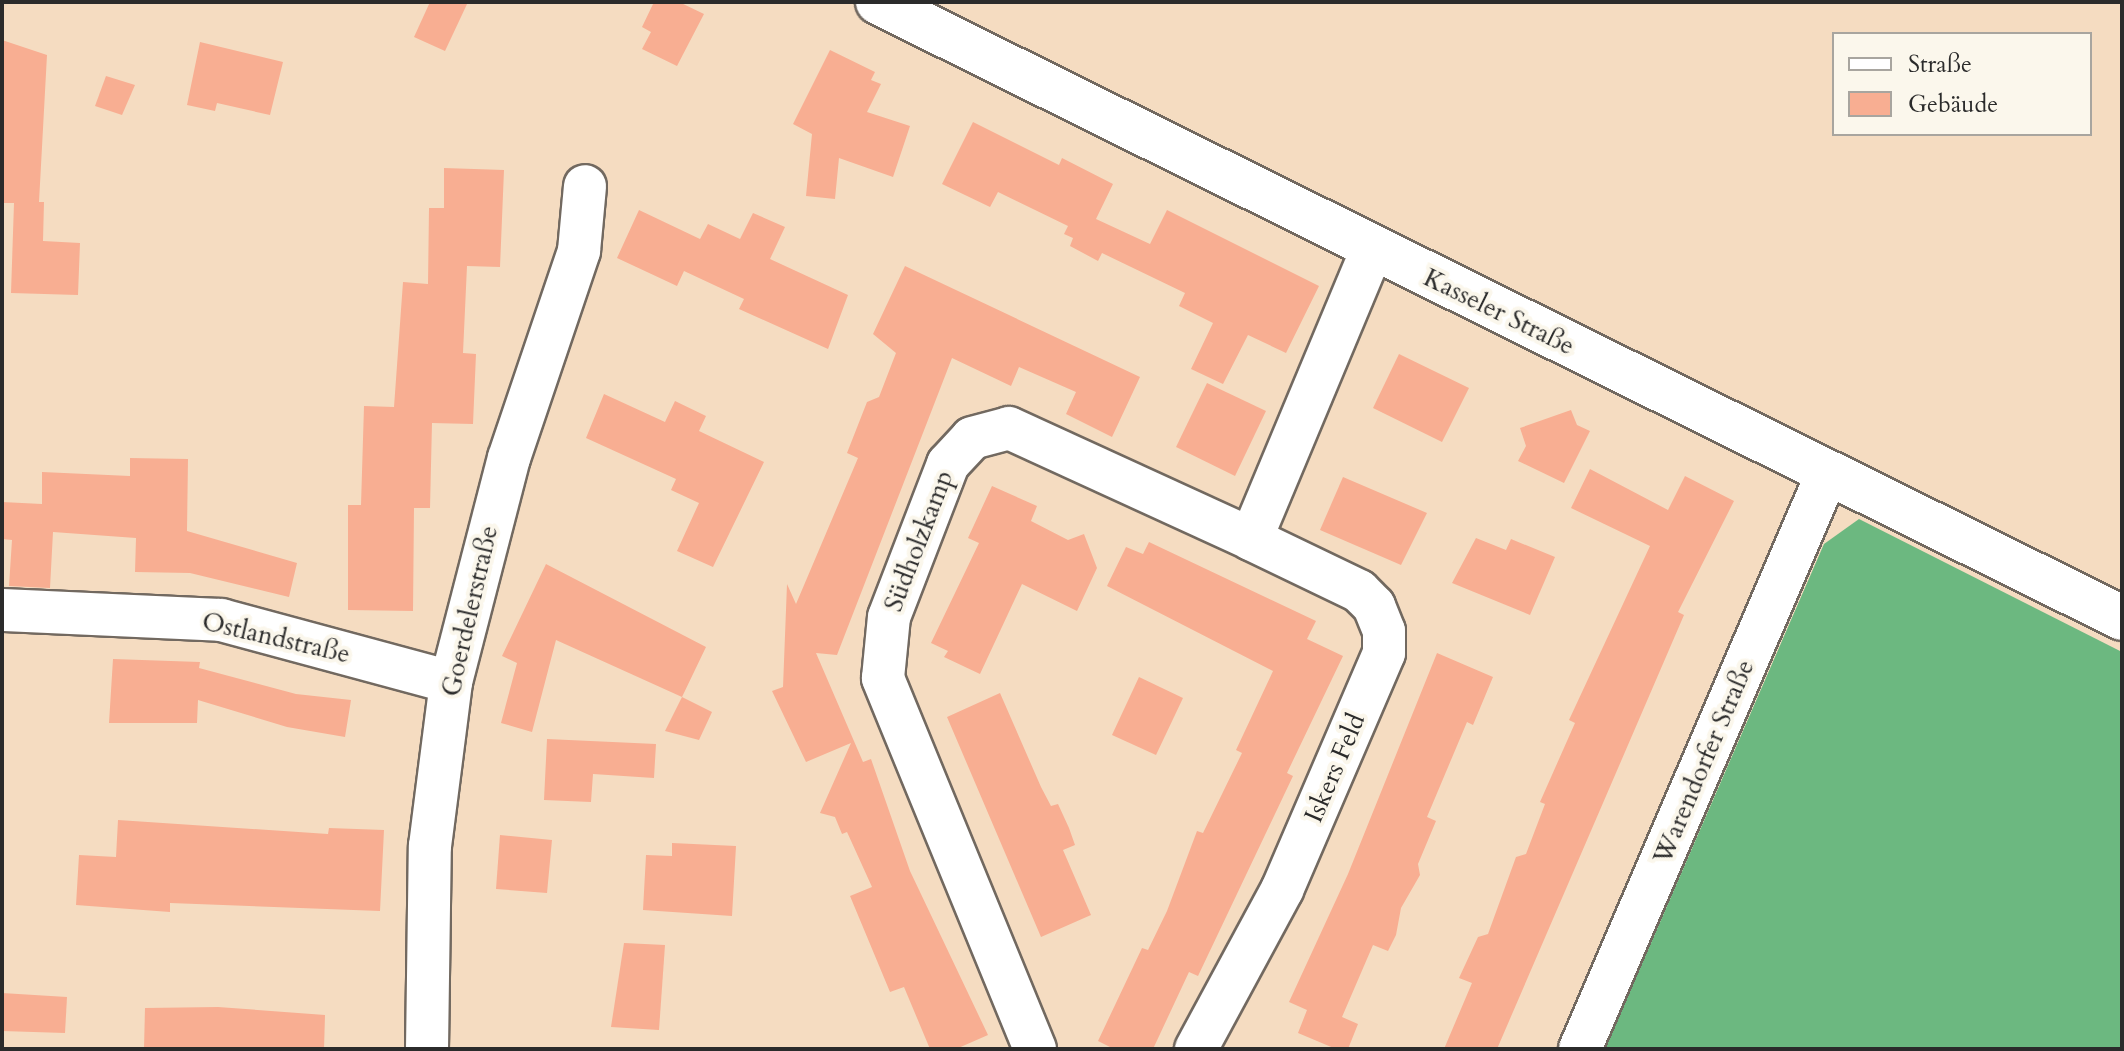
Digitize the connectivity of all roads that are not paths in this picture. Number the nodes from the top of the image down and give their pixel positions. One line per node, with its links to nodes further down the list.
1 (878, 2): 3 (street, Kasseler Straße)
2 (585, 186): 8 (street, Goerdelerstraße)
3 (1372, 250): 4 (street, Kasseler Straße); 5 (street)
4 (1827, 474): 7 (street, Kasseler Straße); 12 (street, Warendorfer Straße)
5 (1251, 539): 10 (street, Südholzkamp); 11 (street, Iskers Feld)
6 (2, 610): 8 (street, Ostlandstraße)
7 (2122, 618)
8 (451, 682): 9 (street, Goerdelerstraße)
9 (427, 1049)
10 (1035, 1049)
11 (1196, 1049)
12 (1580, 1049)

